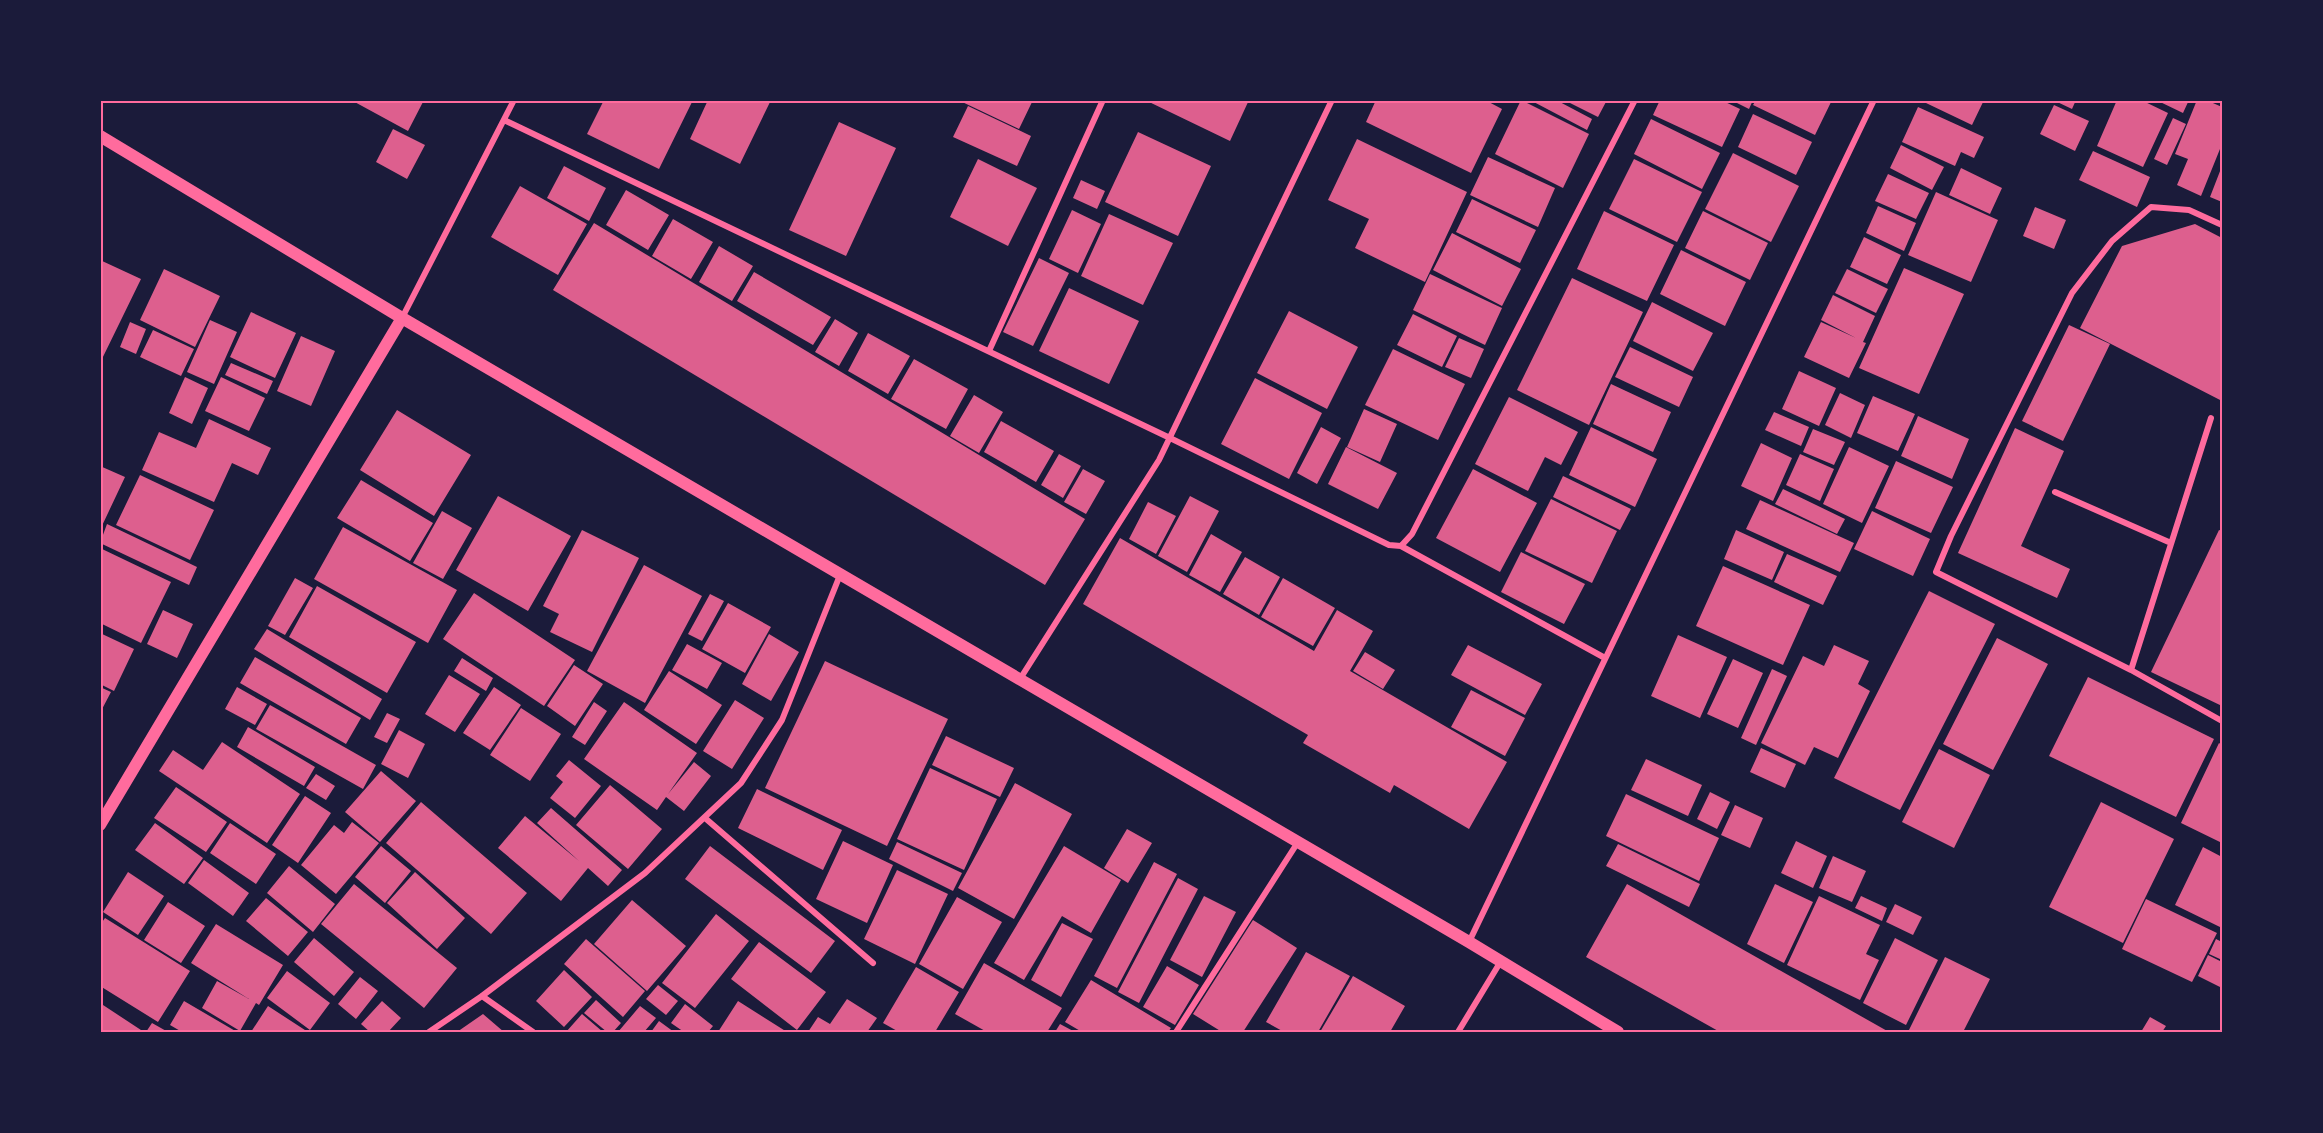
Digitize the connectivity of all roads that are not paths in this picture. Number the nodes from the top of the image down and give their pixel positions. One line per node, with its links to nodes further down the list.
1 (514, 100): 6 (street)
2 (1103, 100): 10 (street)
3 (1332, 100): 12 (street)
4 (1635, 100): 15 (street)
5 (1874, 100): 17 (street)
6 (504, 120): 9 (street); 10 (street)
7 (100, 136): 9 (main road)
8 (2223, 225): 18 (street)
9 (402, 318): 16 (main road); 22 (main road)
10 (989, 351): 12 (street)
11 (2211, 418): 14 (street)
12 (1170, 438): 15 (street); 19 (street)
13 (2055, 492): 14 (street)
14 (2171, 543): 18 (street)
15 (1401, 546): 17 (street)
16 (841, 574): 19 (main road); 21 (street)
17 (1605, 658): 24 (street)
18 (2130, 670): 20 (street)
19 (1020, 679): 23 (main road)
20 (2223, 722)
21 (705, 818): 26 (street); 27 (street)
22 (100, 825)
23 (1298, 842): 24 (main road); 30 (street)
24 (1469, 942): 25 (main road)
25 (1501, 962): 31 (street); 32 (main road)
26 (873, 963)
27 (482, 996): 28 (street); 29 (street)
28 (429, 1032)
29 (532, 1032)
30 (1176, 1032)
31 (1458, 1032)
32 (1618, 1032)

